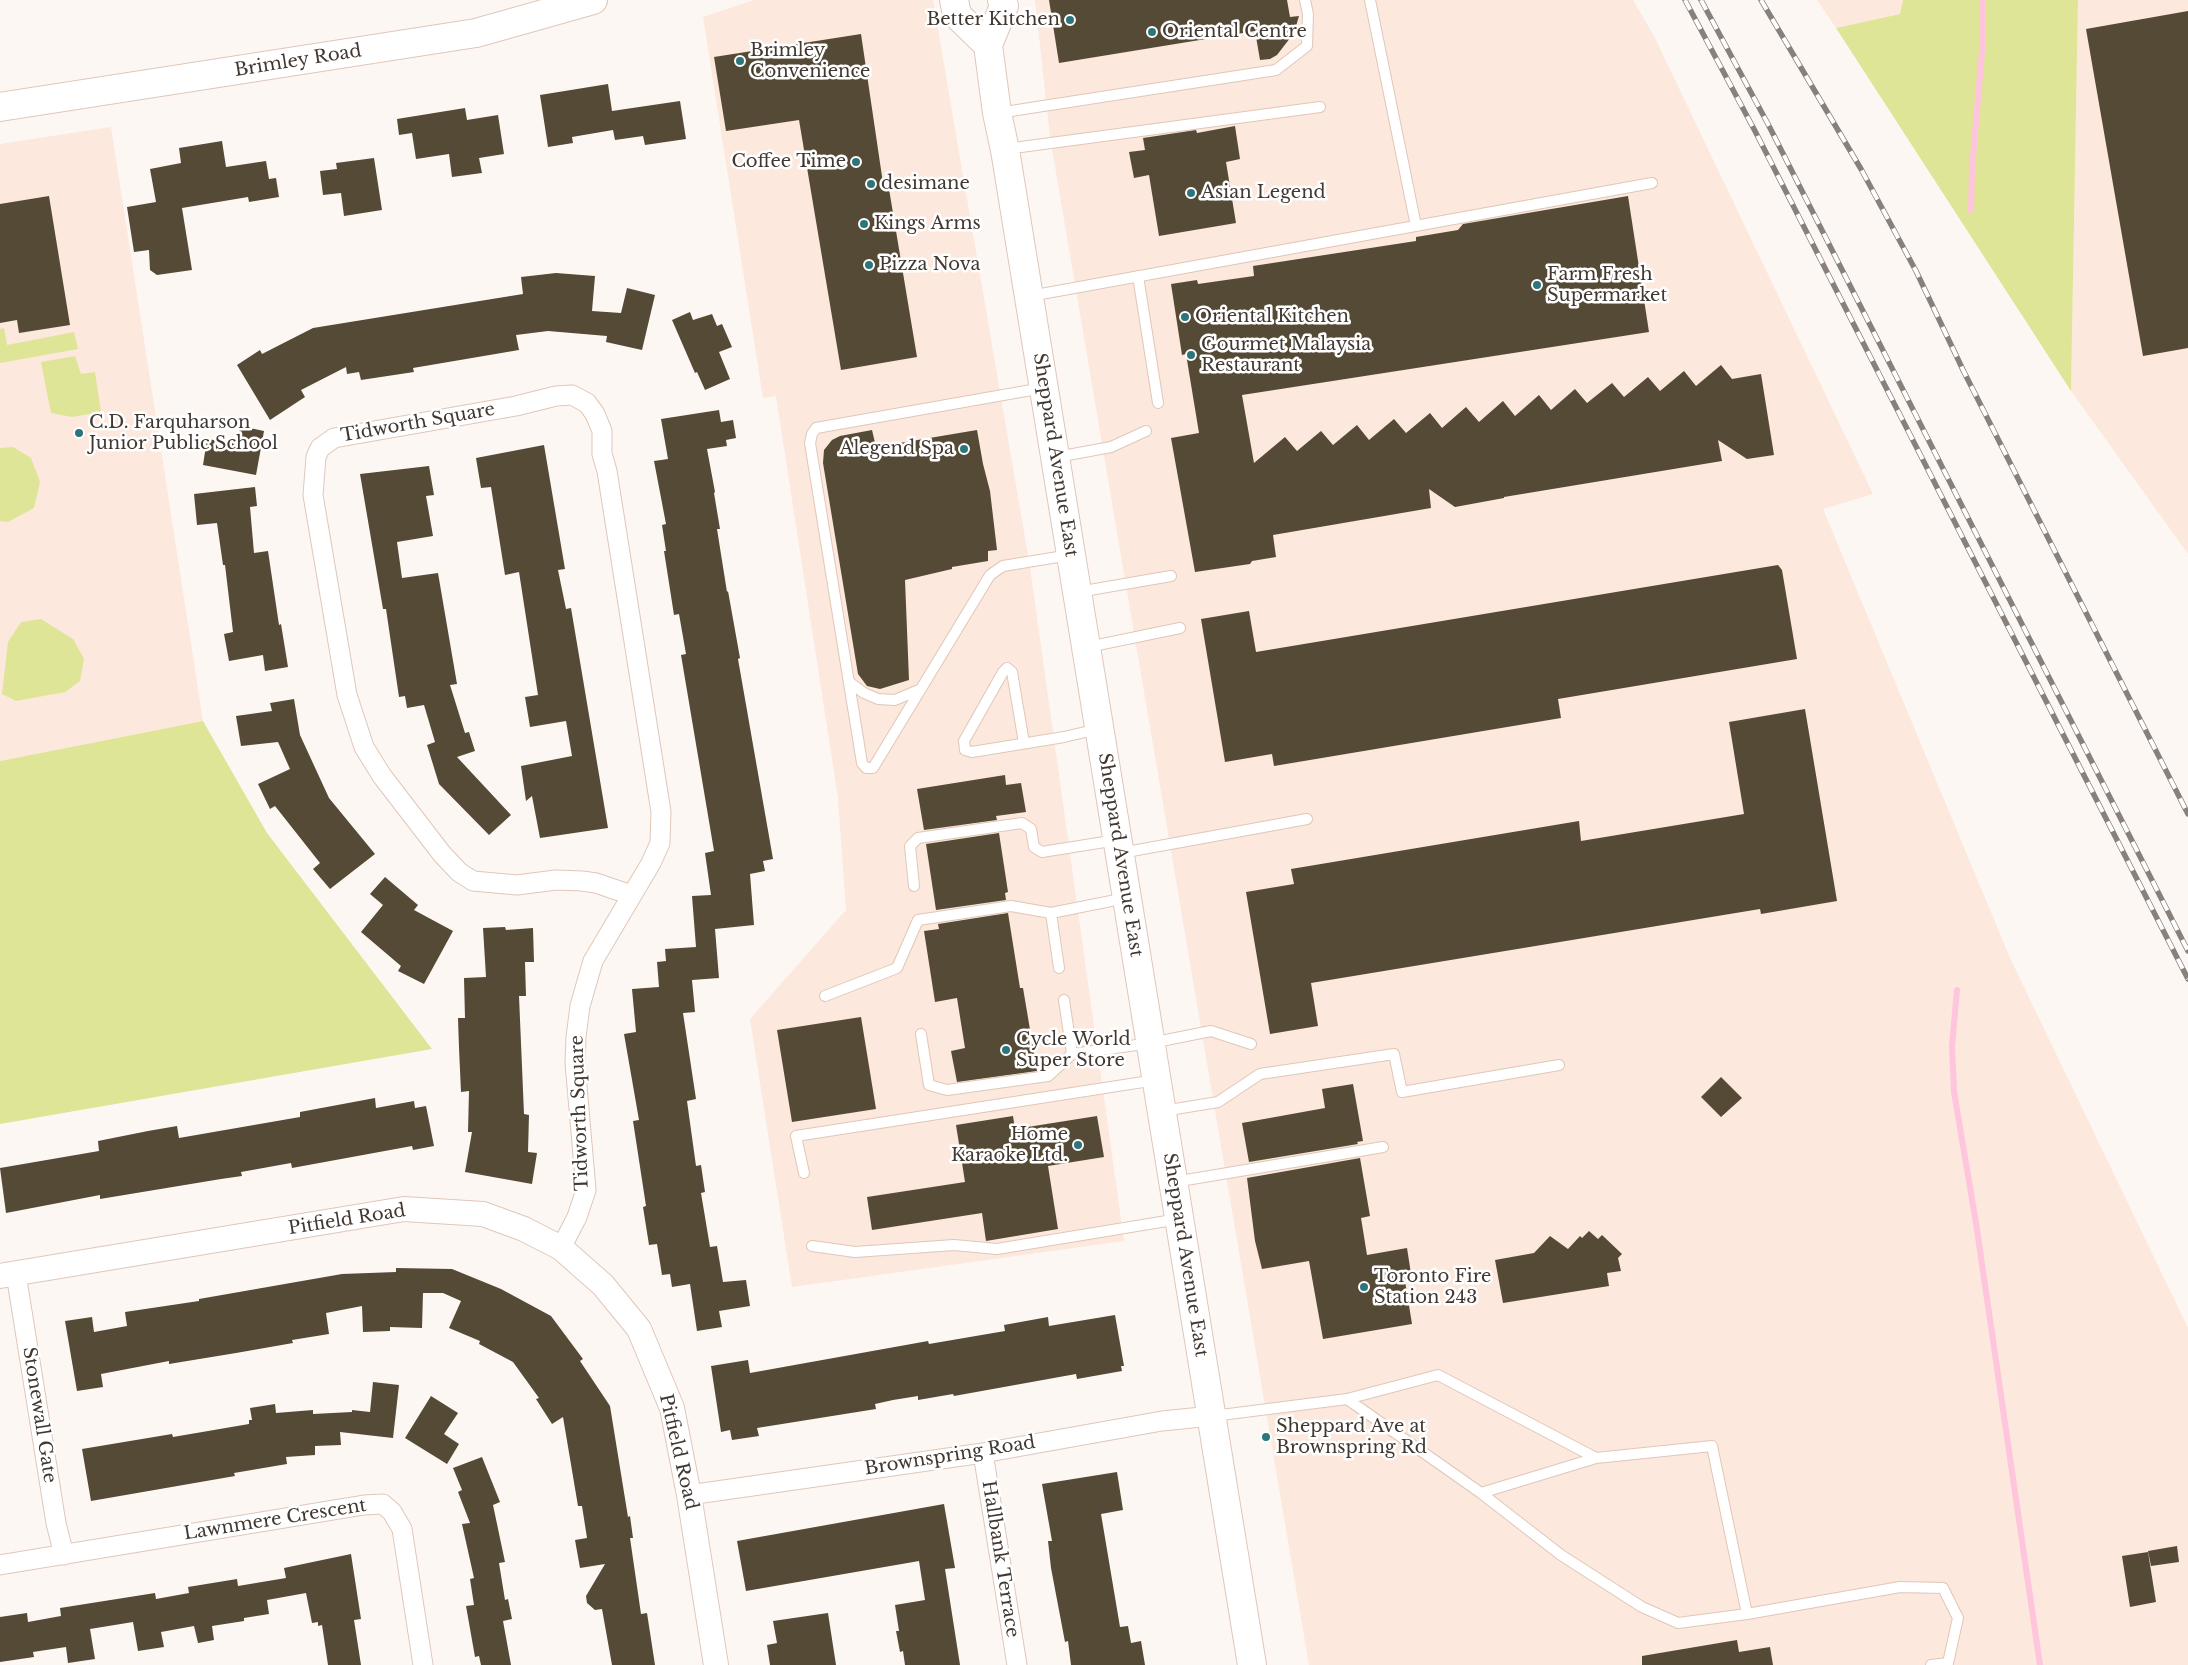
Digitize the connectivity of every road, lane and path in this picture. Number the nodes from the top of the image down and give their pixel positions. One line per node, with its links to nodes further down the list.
1 (593, 0): 8 (main road, Brimley Road)
2 (954, 0): 6 (main road)
3 (1002, 0): 6 (main road, Sheppard Avenue East)
4 (1305, 0): 9 (lane)
5 (1370, 0): 12 (lane)
6 (988, 45): 9 (main road, Sheppard Avenue East)
7 (1320, 106): 10 (lane)
8 (0, 107)
9 (997, 113): 10 (main road, Sheppard Avenue East)
10 (1005, 150): 14 (main road, Sheppard Avenue East)
11 (1652, 182): 12 (lane)
12 (1416, 226): 13 (lane)
13 (1138, 276): 14 (lane); 16 (lane)
14 (1029, 296): 15 (main road, Sheppard Avenue East)
15 (1044, 388): 18 (main road, Sheppard Avenue East); 24 (lane)
16 (1158, 402)
17 (1146, 431): 18 (lane)
18 (1055, 458): 19 (main road, Sheppard Avenue East)
19 (1071, 555): 21 (main road, Sheppard Avenue East); 25 (lane)
20 (1171, 576): 21 (lane)
21 (1077, 593): 23 (main road, Sheppard Avenue East)
22 (1180, 628): 23 (lane)
23 (1086, 648): 26 (main road, Sheppard Avenue East)
24 (849, 682): 25 (lane); 25 (lane)
25 (921, 689)
26 (1099, 729): 27 (lane); 29 (main road, Sheppard Avenue East)
27 (1024, 743): 27 (lane)
28 (1307, 819): 29 (lane)
29 (1119, 847): 30 (lane); 32 (main road, Sheppard Avenue East)
30 (914, 886)
31 (631, 895): 31 (street, Tidworth Square); 49 (street, Tidworth Square)
32 (1127, 898): 33 (lane); 38 (main road, Sheppard Avenue East)
33 (1051, 913): 34 (lane); 35 (lane)
34 (1059, 968)
35 (825, 996)
36 (1064, 1000): 40 (lane)
37 (921, 1034): 40 (lane)
38 (1151, 1043): 39 (lane); 40 (lane); 42 (main road, Sheppard Avenue East)
39 (1251, 1044)
40 (1072, 1054)
41 (1559, 1065): 43 (lane)
42 (1157, 1080): 43 (main road, Sheppard Avenue East); 45 (lane)
43 (1162, 1112): 46 (main road, Sheppard Avenue East)
44 (1383, 1147): 46 (lane)
45 (804, 1173)
46 (1174, 1182): 47 (main road, Sheppard Avenue East)
47 (1180, 1219): 48 (lane); 52 (main road, Sheppard Avenue East)
48 (812, 1246)
49 (561, 1248): 50 (street, Pitfield Road); 56 (street, Pitfield Road)
50 (8, 1275): 57 (street, Stonewall Gate)
51 (1347, 1399): 52 (lane); 54 (lane); 55 (lane)
52 (1212, 1416): 53 (street, Brownspring Road); 64 (main road, Sheppard Avenue East)
53 (983, 1453): 56 (street, Brownspring Road); 63 (street, Hallbank Terrace)
54 (1596, 1458): 55 (lane); 59 (lane)
55 (1482, 1493): 59 (lane)
56 (689, 1495): 62 (street, Pitfield Road)
57 (64, 1555): 58 (street, Lawnmere Crescent); 61 (street, Lawnmere Crescent)
58 (0, 1565)
59 (1747, 1614): 60 (lane)
60 (1948, 1664): 65 (lane)
61 (423, 1665)
62 (716, 1665)
63 (1017, 1665)
64 (1252, 1665)
65 (1931, 1665)

